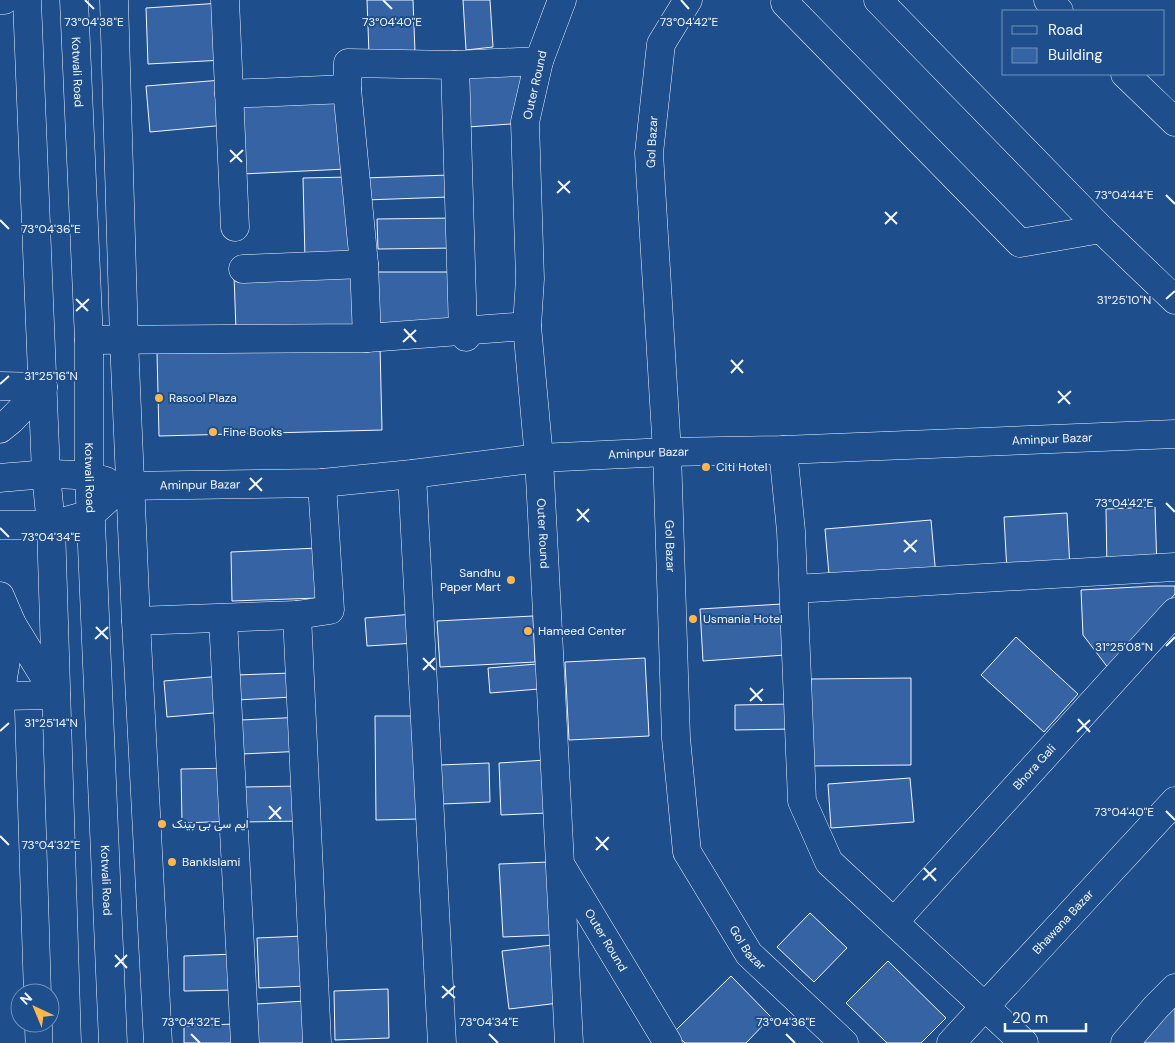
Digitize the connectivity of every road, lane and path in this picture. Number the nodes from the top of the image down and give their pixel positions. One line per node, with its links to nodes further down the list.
1 (0, 0): 2 (street)
2 (4, 0)
3 (26, 0): 30 (street)
4 (74, 0): 27 (street, Kotwali Road)
5 (114, 0): 28 (street)
6 (225, 0): 17 (street)
7 (562, 0): 13 (street, Outer Round)
8 (688, 0): 34 (street, Gol Bazar)
9 (787, 0): 20 (street)
10 (878, 0): 20 (street)
11 (1048, 0): 12 (street)
12 (1059, 10)
13 (539, 61): 14 (street); 24 (street, Outer Round)
14 (455, 65): 16 (street); 25 (street)
15 (1126, 75): 18 (street)
16 (347, 89): 17 (street); 21 (street)
17 (229, 94): 19 (street)
18 (1175, 122)
19 (235, 228)
20 (1101, 229): 23 (street)
21 (364, 264): 22 (street); 26 (street)
22 (243, 269)
23 (1174, 296)
24 (527, 326): 25 (street); 35 (street, Outer Round)
25 (464, 334): 26 (street)
26 (367, 338): 28 (street)
27 (90, 340): 28 (street); 38 (street, Kotwali Road)
28 (124, 340): 41 (street)
29 (0, 386): 30 (street)
30 (43, 386): 31 (street); 36 (street)
31 (0, 429)
32 (1175, 434): 33 (street, Aminpur Bazar)
33 (783, 450): 34 (street, Aminpur Bazar); 46 (street)
34 (667, 452): 35 (street, Aminpur Bazar); 69 (street, Gol Bazar)
35 (539, 458): 37 (street, Aminpur Bazar); 56 (street, Outer Round)
36 (46, 474): 38 (street, Aminpur Bazar); 39 (street, Aminpur Bazar); 43 (street)
37 (412, 474): 40 (street, Aminpur Bazar); 66 (street)
38 (89, 475): 41 (street, Aminpur Bazar); 42 (street, Kotwali Road)
39 (0, 478)
40 (322, 483): 41 (street, Aminpur Bazar); 49 (street)
41 (126, 485): 42 (street); 51 (street)
42 (91, 514): 43 (street); 62 (street, Kotwali Road)
43 (51, 525): 44 (street); 53 (street)
44 (0, 526)
45 (1175, 567): 46 (street)
46 (794, 589): 57 (street)
47 (0, 596): 52 (street)
48 (1175, 612): 57 (street, Bhora Gali)
49 (297, 615): 50 (street); 65 (street)
50 (223, 618): 51 (street); 64 (street)
51 (136, 621): 63 (street)
52 (12, 624): 53 (street); 54 (street)
53 (56, 695): 54 (street); 61 (street)
54 (0, 696): 60 (street)
55 (1175, 801): 59 (street, Bhawana Bazar)
56 (560, 864): 67 (street); 68 (street, Outer Round)
57 (894, 922): 59 (street)
58 (1175, 988): 72 (street)
59 (986, 1006): 70 (street, Bhawana Bazar); 71 (street)
60 (11, 1043)
61 (67, 1043)
62 (113, 1043)
63 (158, 1043)
64 (245, 1043)
65 (317, 1043)
66 (442, 1043)
67 (569, 1043)
68 (668, 1043)
69 (844, 1043)
70 (951, 1043)
71 (1024, 1043)
72 (1126, 1043)

